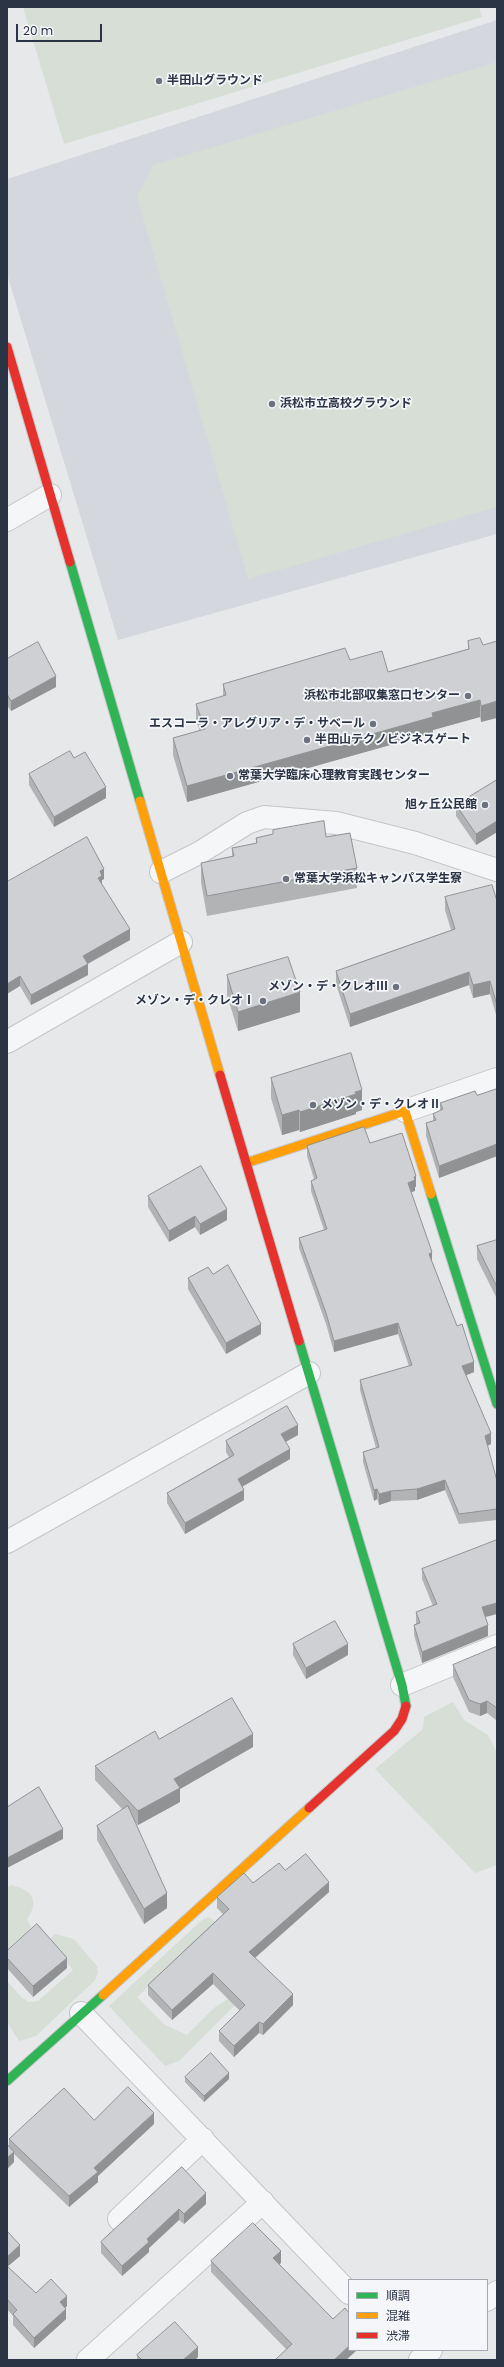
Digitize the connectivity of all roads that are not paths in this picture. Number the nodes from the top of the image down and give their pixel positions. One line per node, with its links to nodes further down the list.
1 (7, 347): 2 (street)
2 (50, 495): 3 (street); 5 (street)
3 (7, 520)
4 (497, 870): 5 (street)
5 (161, 872): 6 (street)
6 (181, 942): 7 (street); 10 (street)
7 (7, 1042)
8 (497, 1078): 9 (street)
9 (405, 1111): 10 (street); 12 (street)
10 (246, 1163): 11 (street)
11 (309, 1373): 13 (street); 15 (street)
12 (497, 1404)
13 (7, 1542)
14 (497, 1646): 15 (street)
15 (402, 1685): 16 (street)
16 (81, 2013): 18 (street); 19 (street)
17 (7, 2067): 18 (street)
18 (10, 2078)
19 (203, 2139): 20 (street); 21 (street)
20 (263, 2202): 22 (street); 25 (street)
21 (119, 2219)
22 (348, 2292)
23 (497, 2292): 24 (street)
24 (488, 2299)
25 (112, 2339): 28 (street); 29 (street)
26 (404, 2351): 30 (street)
27 (430, 2351): 31 (street)
28 (88, 2360)
29 (112, 2360)
30 (413, 2360)
31 (420, 2360)

